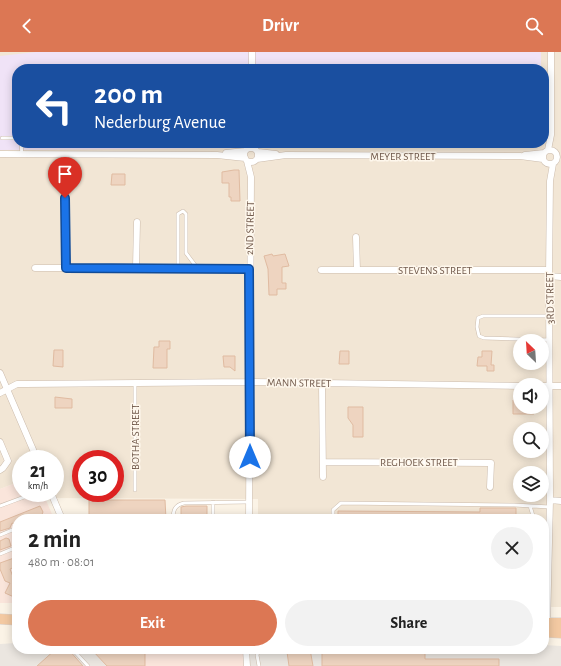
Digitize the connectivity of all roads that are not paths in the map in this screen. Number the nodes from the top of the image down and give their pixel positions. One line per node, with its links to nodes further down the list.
1 (252, 52): 3 (street)
2 (551, 52): 4 (street, 3RD STREET)
3 (252, 64)
4 (549, 70)
5 (549, 119): 6 (street, 3RD STREET)
6 (550, 135): 9 (street, 3RD STREET); 14 (street, 3RD STREET)
7 (2, 138): 8 (lane)
8 (12, 138)
9 (549, 139)
10 (21, 148): 16 (lane)
11 (247, 148): 12 (street, MEYER STREET); 17 (street); 21 (street, 2ND STREET)
12 (255, 148): 19 (street, MEYER STREET); 22 (street, 2ND STREET)
13 (547, 148): 20 (street, 3RD STREET)
14 (557, 153): 20 (street); 23 (street, 3RD STREET)
15 (0, 154): 16 (street)
16 (22, 155): 18 (street)
17 (217, 155): 18 (street); 21 (street)
18 (65, 156): 29 (street)
19 (286, 156): 20 (street, MEYER STREET); 22 (street, MEYER STREET)
20 (545, 156): 23 (street); 25 (street, 3RD STREET)
21 (246, 160): 22 (street, MEYER STREET); 24 (street, 2ND STREET)
22 (256, 161): 24 (street, 2ND STREET)
23 (557, 161): 25 (street, 3RD STREET)
24 (251, 177): 33 (street, 2ND STREET)
25 (550, 181): 36 (street, 3RD STREET)
26 (137, 222): 30 (street)
27 (356, 237): 35 (street)
28 (35, 268): 29 (street)
29 (66, 268): 30 (street)
30 (136, 268): 31 (street)
31 (178, 268): 32 (street); 32 (lane)
32 (198, 268): 33 (street)
33 (249, 269): 41 (street, 2ND STREET)
34 (320, 270): 35 (street, STEVENS STREET)
35 (356, 270): 36 (street, STEVENS STREET)
36 (549, 273): 37 (street, STEVENS STREET); 38 (street, 3RD STREET)
37 (561, 277)
38 (550, 316): 39 (street, 3RD STREET); 39 (lane)
39 (550, 340): 45 (street, 3RD STREET)
40 (0, 372): 47 (street)
41 (250, 382): 42 (street, MANN STREET); 43 (street, MANN STREET); 60 (street, 2ND STREET)
42 (135, 384): 47 (street, MANN STREET); 55 (lane, BOTHA STREET)
43 (322, 384): 44 (street, MANN STREET); 51 (street)
44 (513, 386)
45 (550, 386): 46 (street); 61 (street, 3RD STREET)
46 (561, 386)
47 (7, 389): 48 (street, MANN STREET); 50 (street)
48 (0, 393)
49 (0, 442): 52 (street)
50 (33, 450)
51 (324, 462): 53 (street); 54 (street, REGHOEK STREET)
52 (0, 470)
53 (323, 477)
54 (490, 487)
55 (135, 490)
56 (561, 501): 61 (street)
57 (12, 502): 62 (lane)
58 (55, 502): 64 (street)
59 (212, 502): 60 (lane); 65 (lane); 66 (lane)
60 (250, 502): 67 (street, 2ND STREET)
61 (550, 504): 63 (lane); 70 (street, 3RD STREET)
62 (0, 506)
63 (530, 506): 68 (lane); 69 (lane)
64 (60, 514)
65 (174, 514)
66 (213, 514)
67 (249, 514)
68 (333, 514)
69 (532, 514)
70 (548, 514)
71 (12, 530): 72 (lane)
72 (0, 535)
73 (12, 549): 74 (lane)
74 (0, 554)
75 (0, 620): 76 (highway)
76 (12, 620)
77 (561, 623): 78 (highway)
78 (549, 626)
79 (549, 628): 80 (highway)
80 (561, 632)
81 (77, 654): 84 (lane)
82 (246, 654): 85 (street)
83 (257, 654): 86 (lane)
84 (88, 666)
85 (247, 666)
86 (259, 666)

